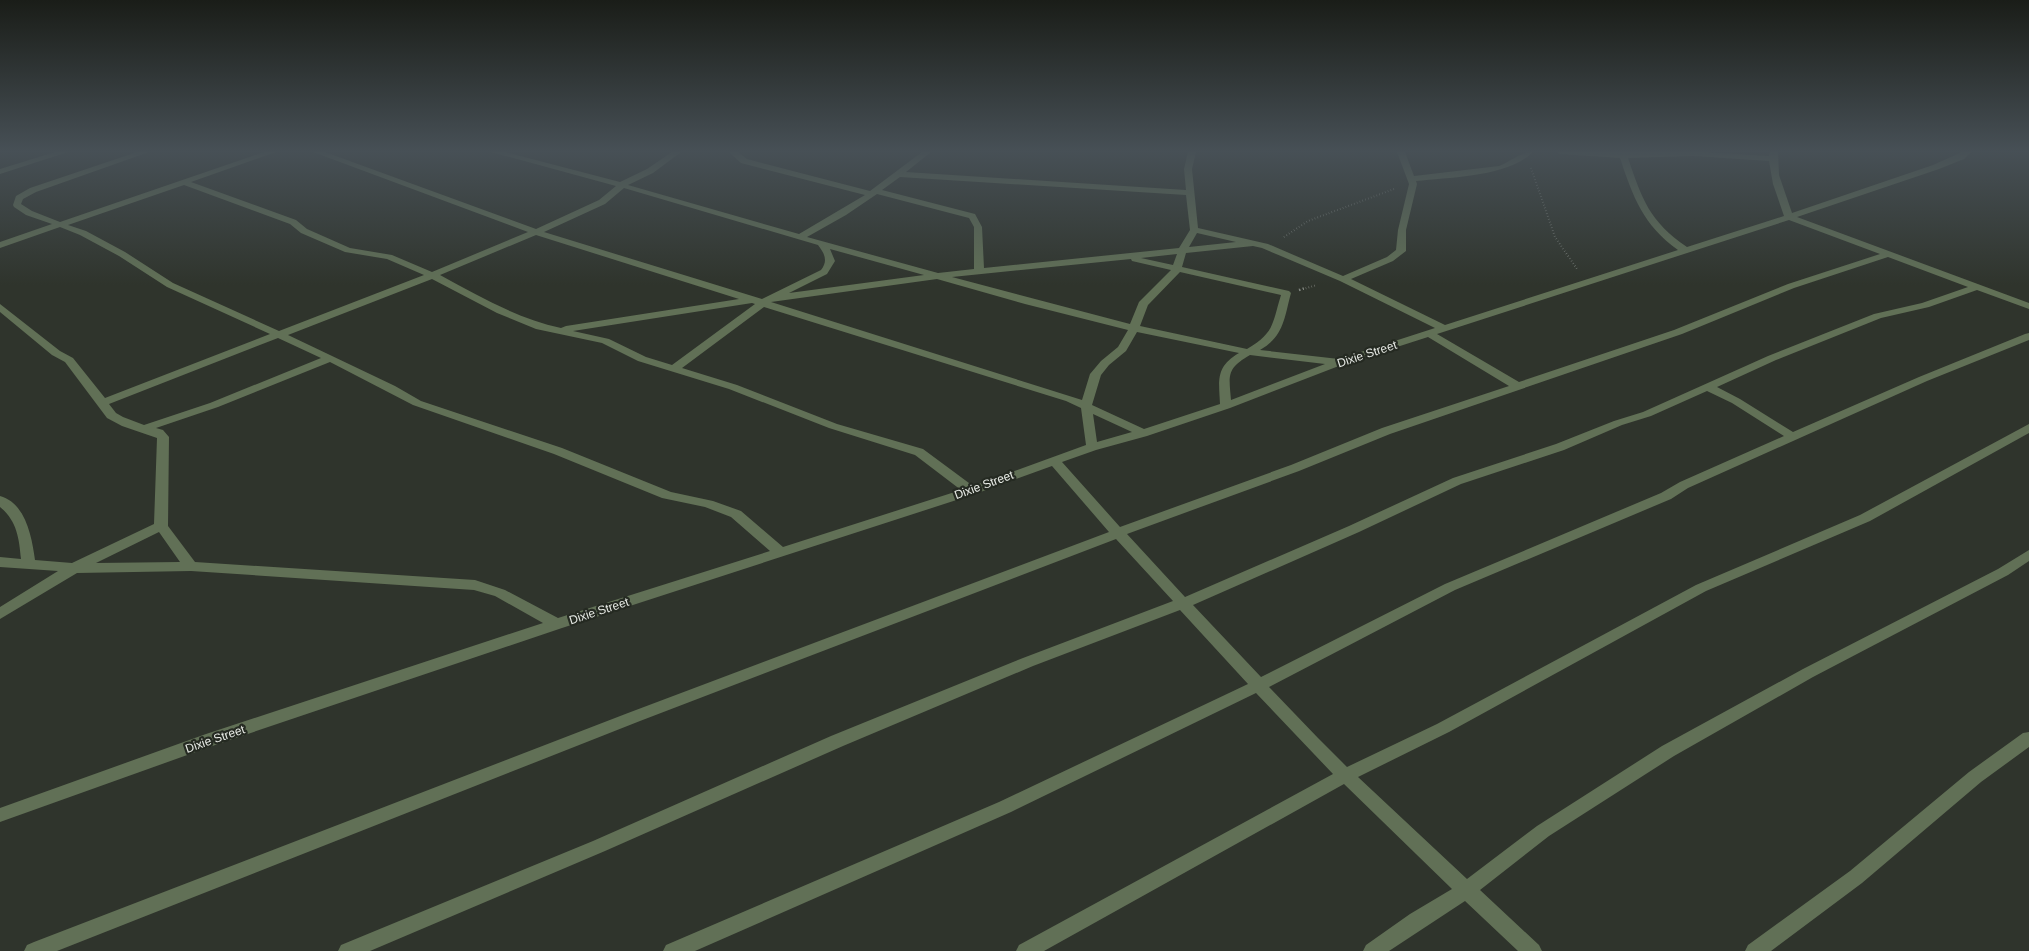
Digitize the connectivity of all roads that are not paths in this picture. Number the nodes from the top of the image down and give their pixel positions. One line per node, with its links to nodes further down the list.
1 (23, 196): 15 (street)
2 (141, 196): 15 (street)
3 (223, 196): 28 (street)
4 (438, 196): 17 (street)
5 (609, 196): 17 (street)
6 (661, 196): 18 (street)
7 (868, 196): 18 (street)
8 (888, 196): 27 (street)
9 (1192, 196): 16 (street)
10 (1409, 196): 30 (street)
11 (1638, 196): 22 (street)
12 (1780, 196): 14 (street)
13 (1848, 196): 14 (street, Dixie Street)
14 (1789, 216): 22 (street, Dixie Street); 24 (street)
15 (61, 224): 21 (street); 39 (street)
16 (1194, 230): 19 (street); 23 (street)
17 (536, 232): 28 (street); 32 (street)
18 (800, 237): 20 (street)
19 (1255, 243): 23 (street); 30 (street)
20 (822, 244): 29 (street); 32 (street)
21 (0, 245)
22 (1685, 250): 36 (street, Dixie Street)
23 (1182, 251): 25 (street); 26 (street)
24 (1888, 254): 31 (street); 45 (street)
25 (1128, 256): 26 (street); 27 (street)
26 (1177, 270): 35 (street); 41 (street)
27 (978, 272): 29 (street)
28 (432, 275): 37 (street); 39 (street)
29 (938, 276): 32 (street); 35 (street)
30 (1344, 279): 36 (street)
31 (1976, 287): 33 (street); 46 (street)
32 (763, 300): 37 (street); 44 (street); 48 (street)
33 (2029, 306)
34 (0, 307): 47 (street)
35 (1134, 328): 41 (street); 48 (street)
36 (1444, 328): 38 (street, Dixie Street)
37 (558, 330): 44 (street)
38 (1428, 333): 43 (street, Dixie Street); 45 (street)
39 (277, 334): 42 (street); 47 (street)
40 (2029, 336): 53 (street)
41 (1248, 352): 43 (street); 49 (street)
42 (330, 358): 50 (street); 60 (street)
43 (1340, 362): 49 (street, Dixie Street)
44 (675, 368): 56 (street)
45 (1517, 386): 59 (street)
46 (1710, 388): 53 (street); 66 (street)
47 (103, 403): 50 (street)
48 (1086, 406): 52 (street); 54 (street)
49 (1226, 406): 52 (street, Dixie Street)
50 (146, 428): 58 (street)
51 (2029, 428): 71 (street)
52 (1143, 433): 54 (street, Dixie Street)
53 (1793, 437): 69 (street)
54 (1092, 447): 55 (street, Dixie Street)
55 (1054, 460): 56 (street, Dixie Street); 59 (street)
56 (971, 491): 60 (street, Dixie Street)
57 (0, 500): 63 (street)
58 (162, 526): 64 (street); 65 (street)
59 (1119, 534): 66 (street); 74 (street)
60 (779, 552): 68 (street, Dixie Street)
61 (2029, 554): 73 (street)
62 (0, 562): 63 (street)
63 (28, 564): 65 (street)
64 (191, 566): 65 (street); 68 (street)
65 (74, 568): 67 (street)
66 (1183, 603): 69 (street); 75 (street)
67 (0, 614)
68 (557, 624): 72 (street, Dixie Street)
69 (1259, 685): 71 (street); 76 (street)
70 (2029, 738): 80 (street)
71 (1344, 776): 73 (street); 77 (street)
72 (0, 815)
73 (1466, 890): 78 (street); 79 (street)
74 (34, 951)
75 (348, 951)
76 (673, 951)
77 (1026, 951)
78 (1373, 951)
79 (1532, 951)
80 (1755, 951)

